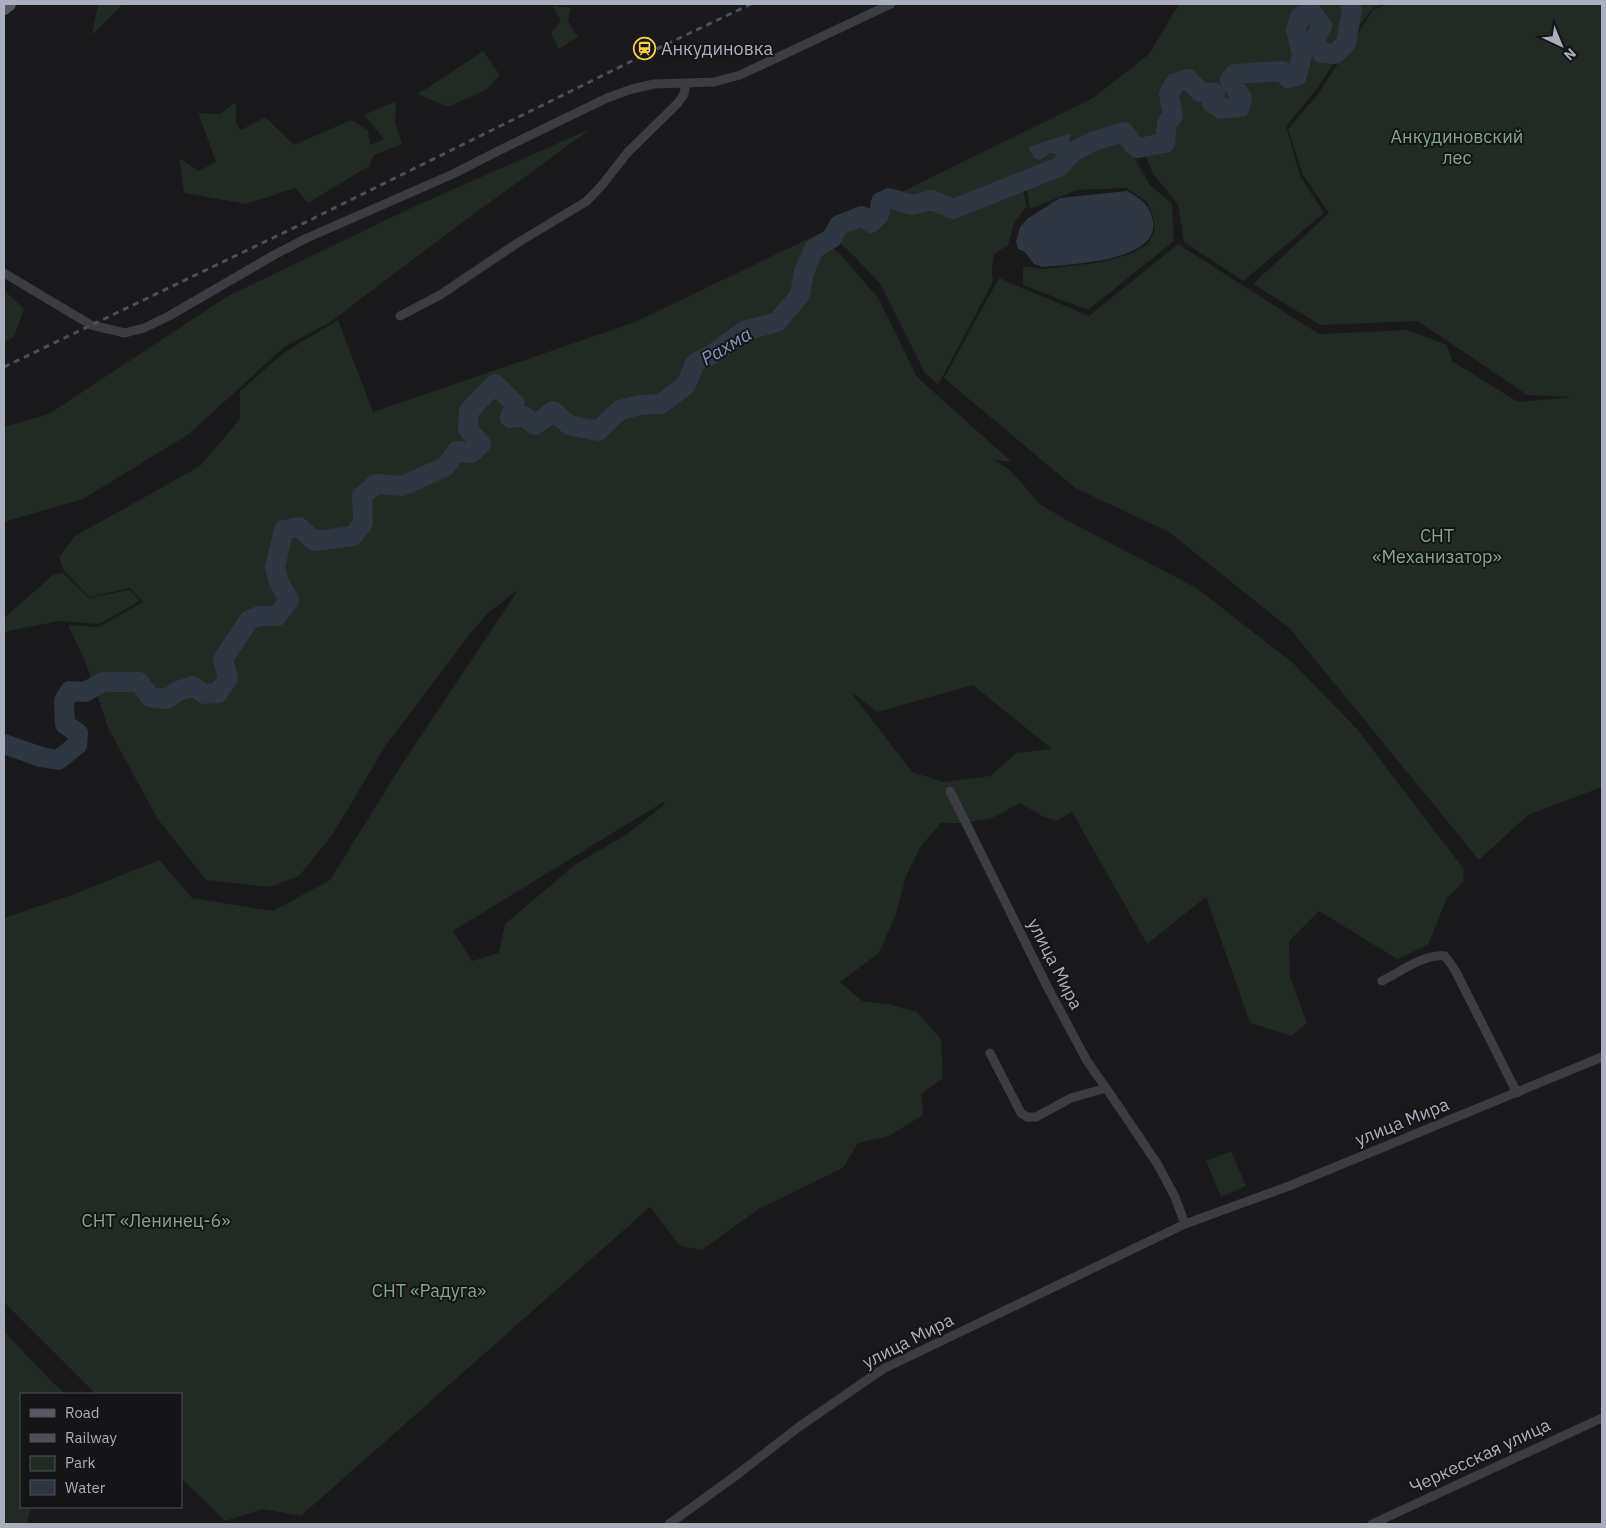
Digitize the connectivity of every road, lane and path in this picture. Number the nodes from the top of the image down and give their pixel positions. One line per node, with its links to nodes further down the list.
1 (8, 4): 3 (main road)
2 (892, 4): 4 (street)
3 (4, 8)
4 (686, 83): 5 (street); 6 (street)
5 (4, 273)
6 (400, 316)
7 (950, 791): 11 (street, улица Мира)
8 (1382, 981): 12 (street)
9 (990, 1053): 11 (street)
10 (1602, 1057): 12 (street, улица Мира)
11 (1106, 1088): 13 (street, улица Мира)
12 (1517, 1093): 13 (street, улица Мира)
13 (1185, 1224): 15 (street, улица Мира)
14 (1602, 1418): 16 (street, Черкесская улица)
15 (669, 1524)
16 (1372, 1524)

